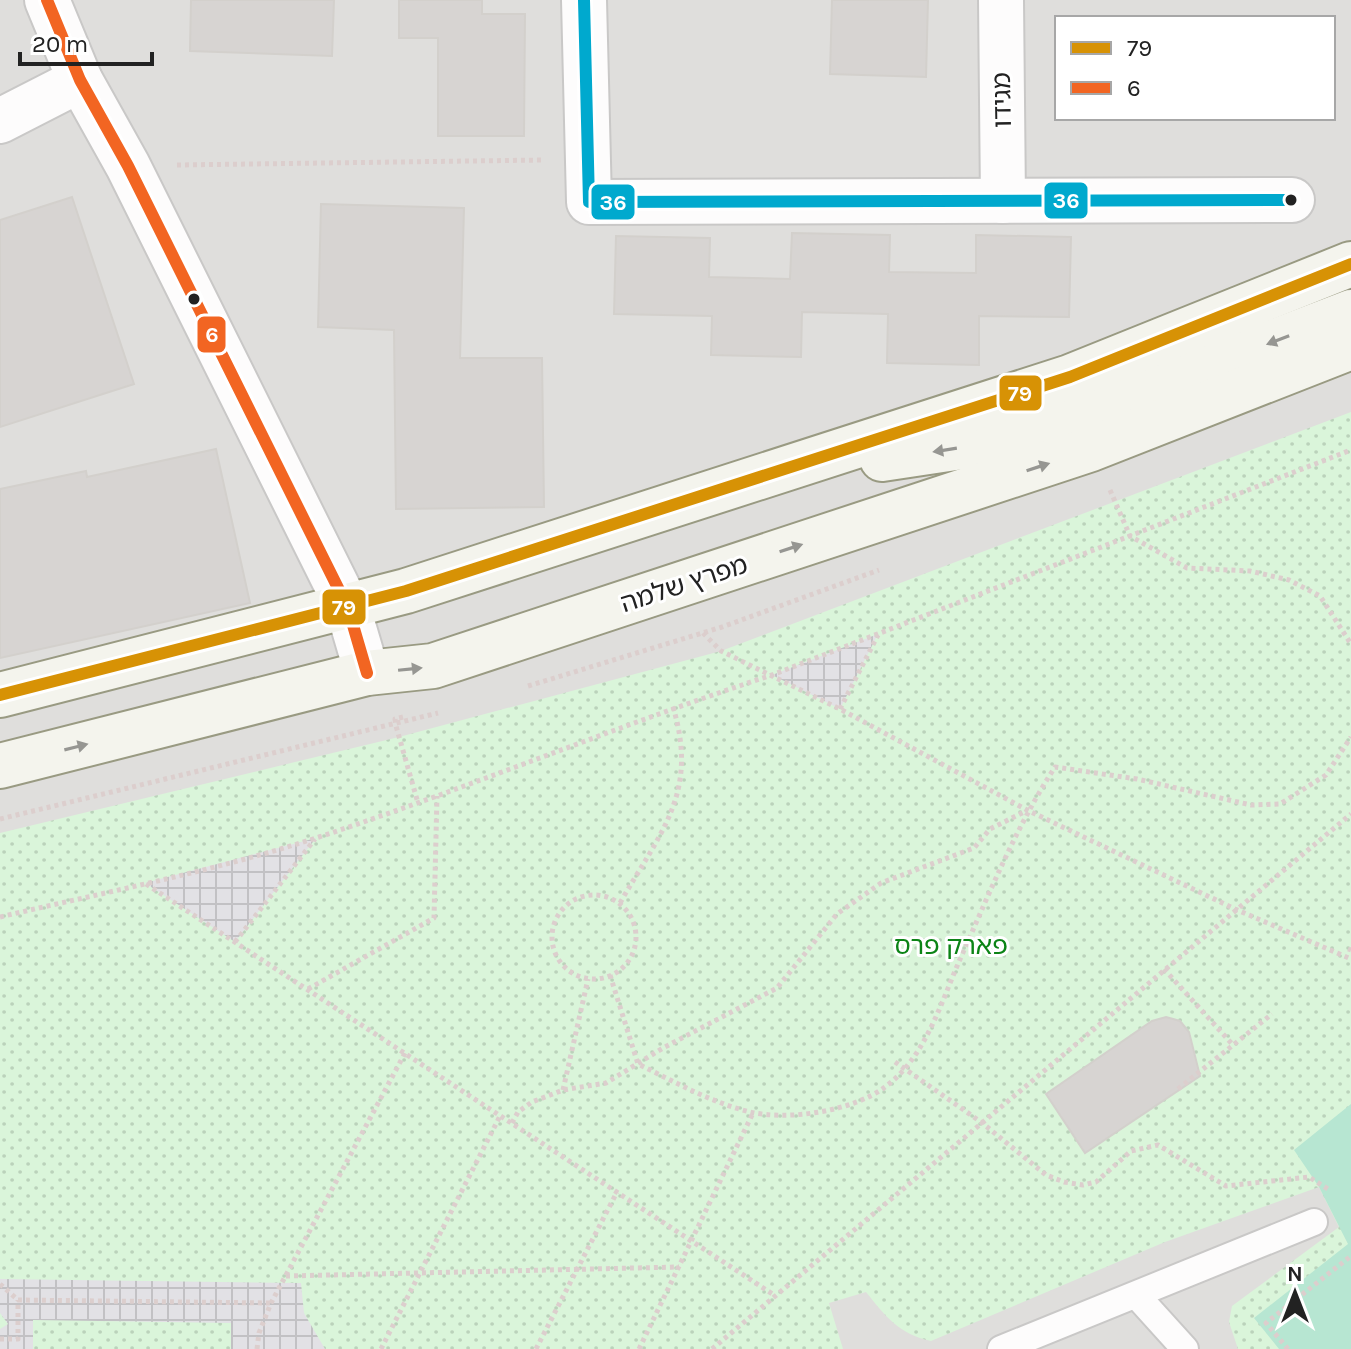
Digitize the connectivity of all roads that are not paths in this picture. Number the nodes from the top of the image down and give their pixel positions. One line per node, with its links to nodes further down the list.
1 (47, 0): 4 (street)
2 (584, 0): 7 (street)
3 (1001, 0): 7 (street, מגידו)
4 (80, 80): 5 (street); 12 (street)
5 (0, 121)
6 (1292, 200): 7 (street)
7 (1003, 201)
8 (1351, 264): 11 (street)
9 (1351, 312): 11 (street, one-way to 11)
10 (1351, 347): 13 (street, מפרץ שלמה, one-way to 10)
11 (750, 479): 12 (street)
12 (348, 608): 13 (street); 14 (street)
13 (367, 673): 15 (street, מפרץ שלמה, one-way to 13)
14 (0, 695)
15 (0, 766)
16 (1314, 1222): 17 (lane)
17 (1138, 1297): 18 (lane); 19 (lane)
18 (1001, 1349)
19 (1185, 1349)

